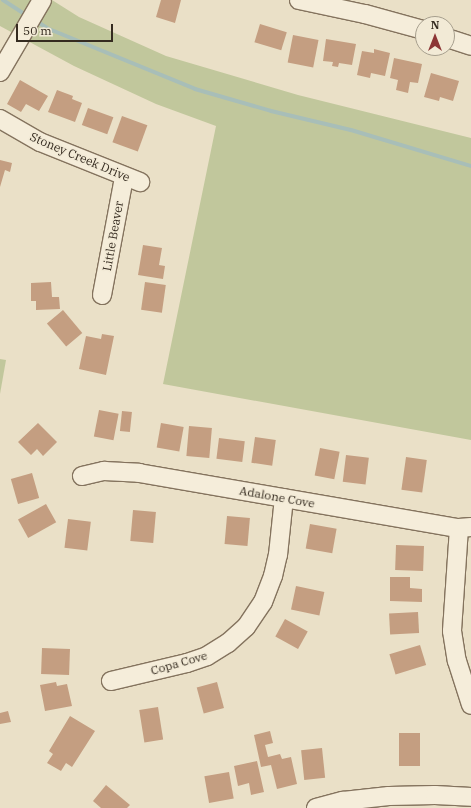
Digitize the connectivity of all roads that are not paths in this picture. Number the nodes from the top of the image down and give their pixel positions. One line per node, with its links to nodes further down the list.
1 (42, 0): 6 (street)
2 (299, 0): 3 (street)
3 (415, 28)
4 (455, 39): 5 (street)
5 (470, 42)
6 (0, 72)
7 (0, 119): 8 (street, Stoney Creek Drive)
8 (132, 179): 9 (street, Little Beaver)
9 (102, 295)
10 (82, 476): 11 (street, Adalone Cove)
11 (284, 498): 12 (street, Adalone Cove); 13 (street, Copa Cove)
12 (465, 527): 14 (street)
13 (111, 681)
14 (471, 705)
15 (471, 797): 16 (street)
16 (316, 808)

